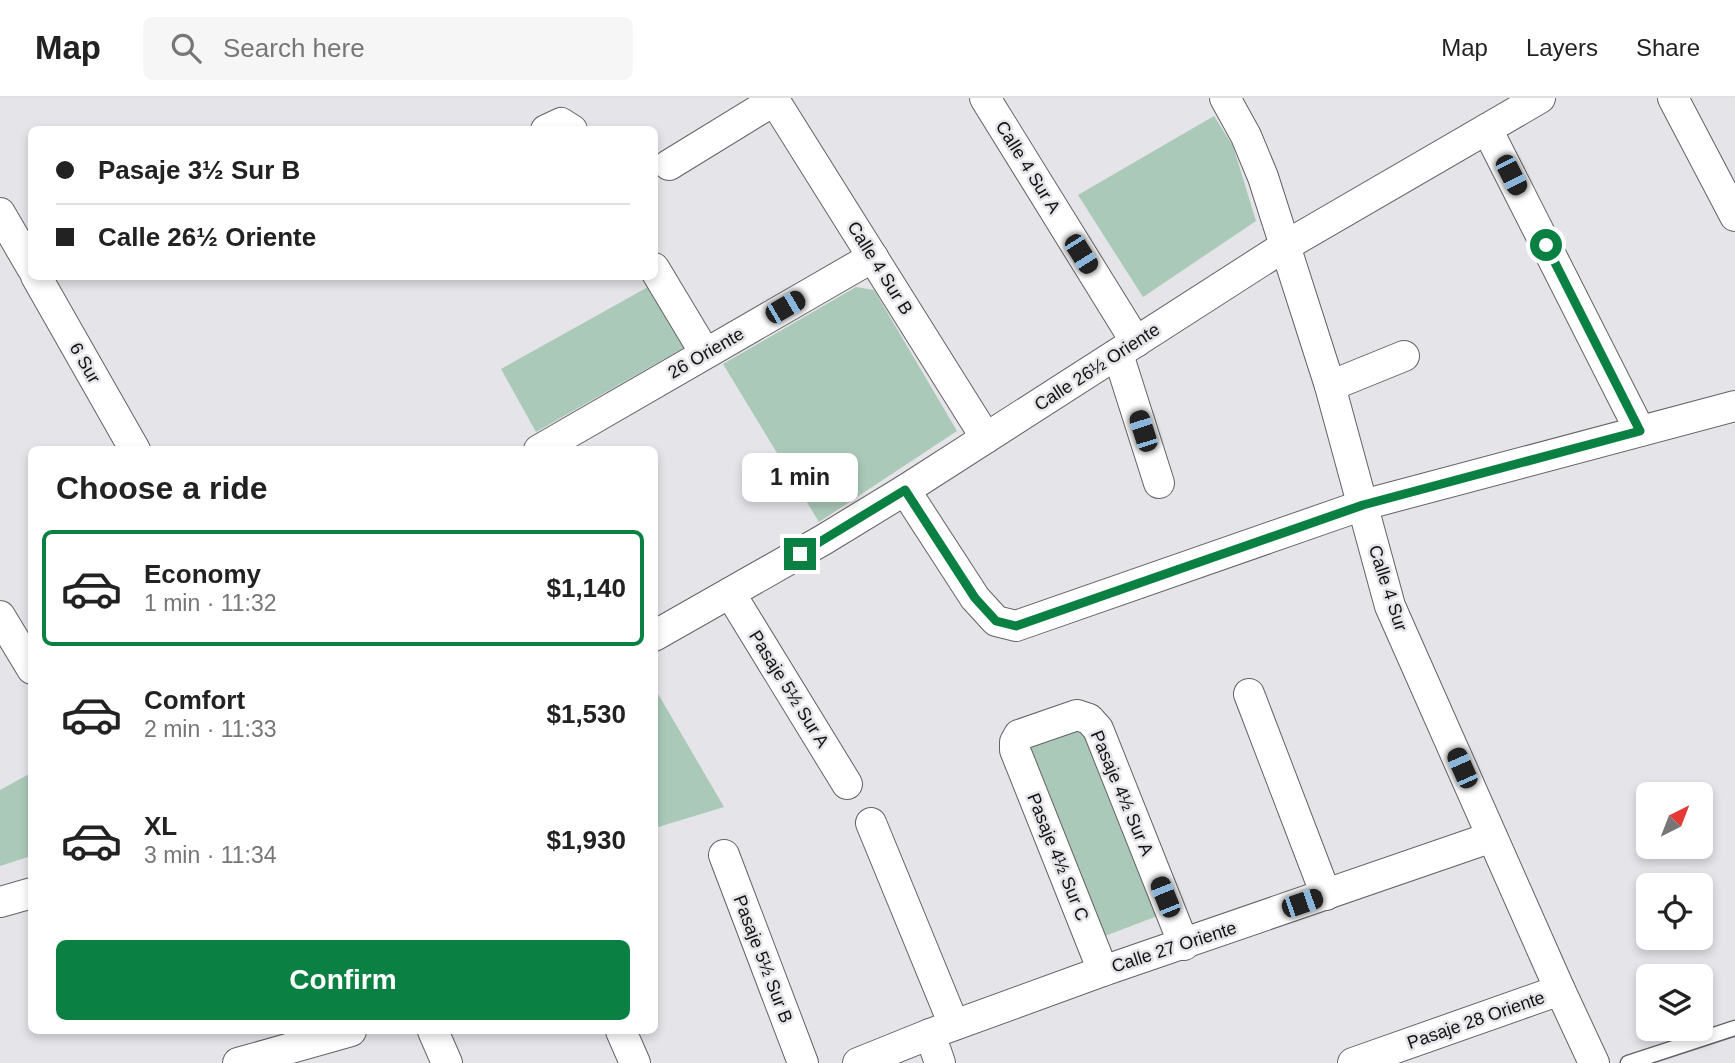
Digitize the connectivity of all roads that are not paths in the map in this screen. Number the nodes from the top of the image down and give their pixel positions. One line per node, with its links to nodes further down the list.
1 (985, 98): 15 (street, Calle 4 Sur A)
2 (1224, 98): 10 (street, Calle 4 Sur)
3 (1540, 98): 6 (street, Calle 26½ Oriente)
4 (1673, 98): 9 (street)
5 (774, 99): 7 (street); 11 (street, Calle 4 Sur B)
6 (1487, 129): 10 (street, Calle 26½ Oriente); 20 (street)
7 (669, 165)
8 (0, 213): 12 (street)
9 (1735, 216)
10 (1285, 246): 15 (street, Calle 26½ Oriente); 18 (street, Calle 4 Sur)
11 (873, 257): 16 (street, 26 Oriente); 21 (street, Calle 4 Sur B)
12 (28, 261)
13 (658, 275): 16 (street)
14 (38, 280): 22 (street, 6 Sur)
15 (1127, 348): 21 (street, Calle 26½ Oriente); 24 (street, Calle 4 Sur A)
16 (705, 353): 23 (street, 26 Oriente)
17 (1404, 356): 18 (street)
18 (1330, 386): 26 (street, Calle 4 Sur)
19 (1735, 406): 20 (street)
20 (1640, 431): 26 (street)
21 (986, 438): 25 (street, Calle 26½ Oriente)
22 (133, 446)
23 (546, 446)
24 (1159, 483)
25 (905, 490): 26 (street); 27 (street, Calle 26½ Oriente)
26 (1363, 505): 35 (street, Calle 4 Sur)
27 (730, 593): 29 (street, Calle 26½ Oriente); 33 (street, Pasaje 5½ Sur A)
28 (0, 616): 30 (street)
29 (658, 634)
30 (28, 663)
31 (1249, 694): 38 (street)
32 (1015, 742): 40 (street, Pasaje 4½ Sur A); 41 (street, Pasaje 4½ Sur C)
33 (847, 784)
34 (871, 823): 44 (street)
35 (1492, 837): 38 (street, Calle 27 Oriente); 42 (street, Calle 4 Sur)
36 (724, 855): 51 (street, Pasaje 5½ Sur B)
37 (28, 894): 39 (street)
38 (1326, 895): 40 (street, Calle 27 Oriente)
39 (0, 902)
40 (1184, 945): 41 (street, Calle 27 Oriente)
41 (1103, 971): 44 (street, Calle 27 Oriente)
42 (1560, 990): 54 (street, Pasaje 28 Oriente); 55 (street, Calle 4 Sur)
43 (1735, 1028): 56 (lane)
44 (942, 1030): 52 (street, Calle 27 Oriente); 53 (street)
45 (340, 1034): 48 (street)
46 (434, 1034): 49 (street)
47 (622, 1034): 50 (street)
48 (238, 1063)
49 (447, 1063)
50 (635, 1063)
51 (803, 1063)
52 (858, 1063)
53 (940, 1063)
54 (1353, 1063)
55 (1594, 1063)
56 (1628, 1063)

